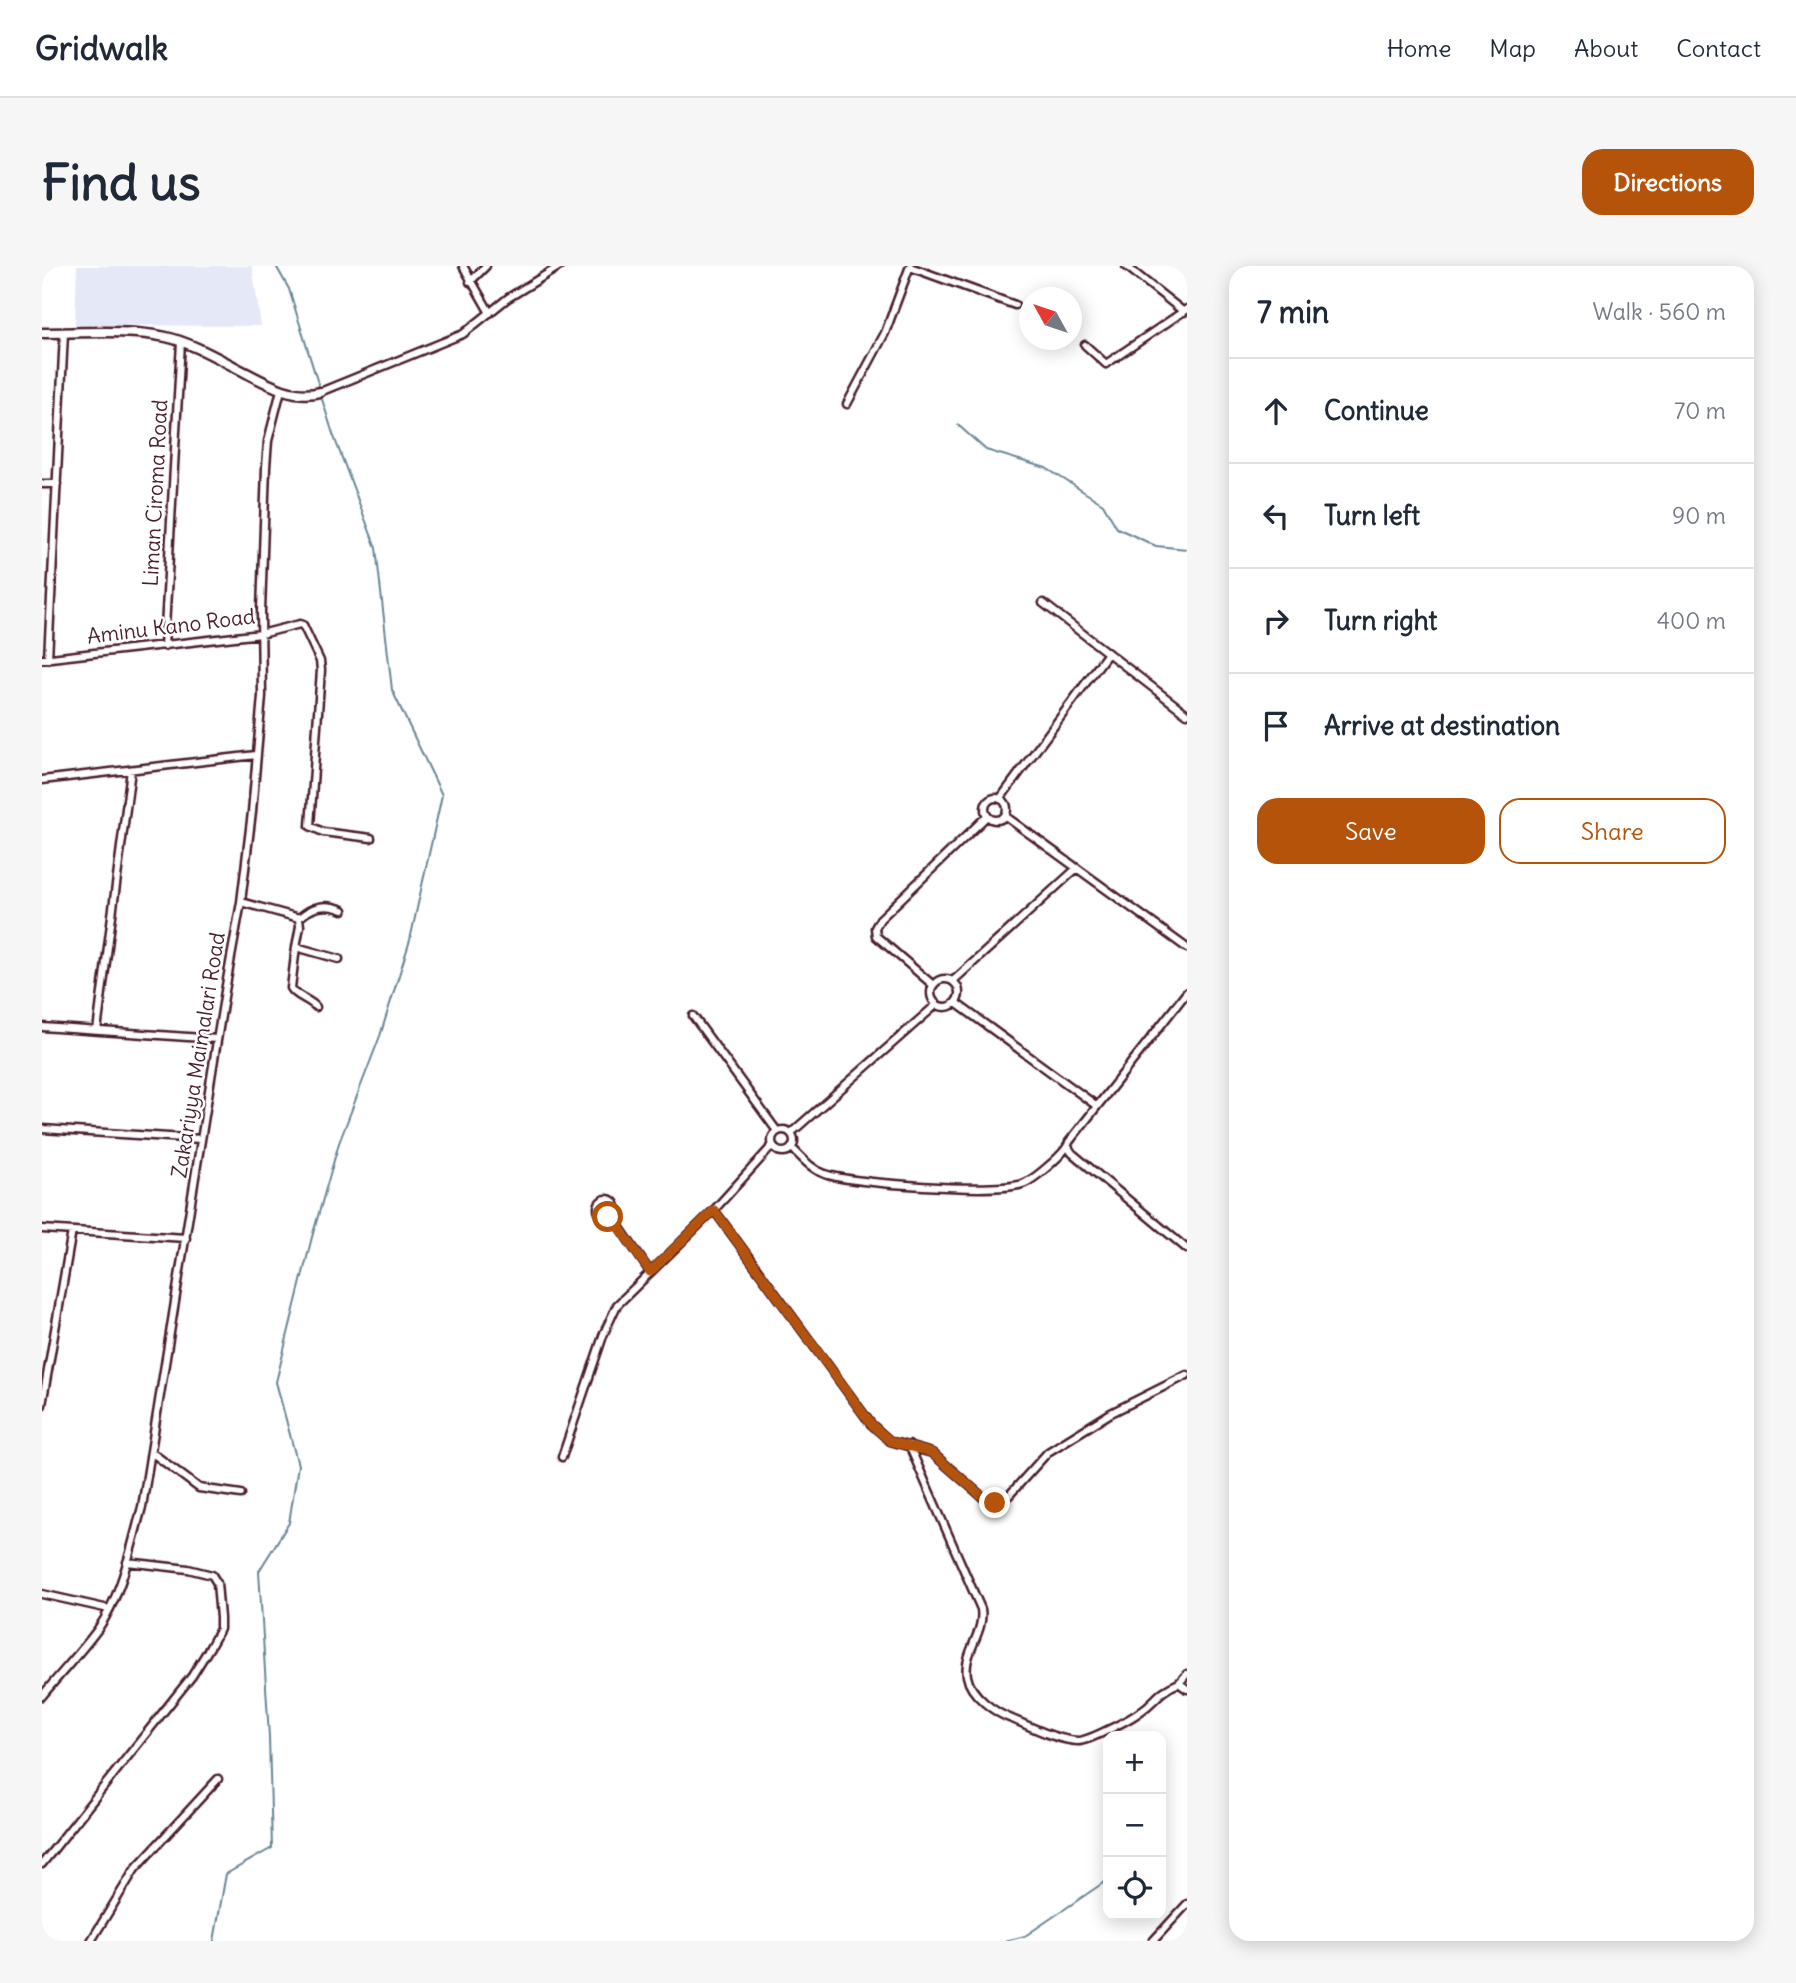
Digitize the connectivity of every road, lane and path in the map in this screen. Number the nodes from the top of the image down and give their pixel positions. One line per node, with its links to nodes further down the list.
1 (463, 266): 6 (street)
2 (486, 266): 6 (street)
3 (560, 266): 9 (street)
4 (910, 266): 7 (street); 16 (street)
5 (1126, 266): 8 (street)
6 (470, 282): 9 (street)
7 (1015, 304)
8 (1185, 311): 13 (street)
9 (490, 313): 15 (street)
10 (42, 333): 11 (street)
11 (64, 333): 12 (street); 18 (street)
12 (181, 342): 14 (street); 21 (street, Liman Ciroma Road)
13 (1085, 345)
14 (281, 390): 15 (street); 20 (street, Zakariyya Maimalari Road)
15 (317, 392)
16 (846, 404)
17 (42, 484): 18 (street)
18 (57, 484): 23 (street)
19 (1043, 603): 22 (street)
20 (261, 634): 21 (street, Aminu Kano Road); 25 (street, Zakariyya Maimalari Road); 31 (street, Aminu Kano Road)
21 (164, 646): 23 (street, Aminu Kano Road)
22 (1108, 653): 24 (street); 28 (street)
23 (45, 659)
24 (1187, 714)
25 (256, 755): 26 (street); 33 (street, Zakariyya Maimalari Road)
26 (131, 770): 27 (street); 47 (street)
27 (42, 780)
28 (1000, 799): 29 (street); 30 (street)
29 (987, 816): 30 (street); 40 (street)
30 (1006, 816): 32 (street)
31 (371, 838)
32 (1077, 868): 37 (street); 39 (street)
33 (241, 902): 35 (street); 48 (street, Zakariyya Maimalari Road)
34 (343, 910): 35 (street)
35 (299, 918): 36 (street)
36 (296, 947): 38 (street); 44 (street)
37 (1187, 948)
38 (339, 959)
39 (953, 981): 40 (street); 42 (street)
40 (933, 985): 43 (street)
41 (1187, 992): 49 (street)
42 (956, 1003): 43 (street); 49 (street)
43 (936, 1005): 52 (street)
44 (316, 1007)
45 (693, 1016): 51 (street)
46 (42, 1027): 47 (street)
47 (97, 1031): 48 (street)
48 (217, 1039): 53 (street, Zakariyya Maimalari Road)
49 (1097, 1106): 55 (street)
50 (42, 1129): 53 (street)
51 (777, 1132): 52 (street); 54 (street)
52 (791, 1133): 56 (street)
53 (201, 1139): 61 (street, Zakariyya Maimalari Road)
54 (773, 1145): 56 (street); 57 (street)
55 (1068, 1147): 56 (street); 62 (street)
56 (792, 1148)
57 (714, 1210): 63 (street); 66 (street)
58 (611, 1216): 63 (street)
59 (42, 1229): 60 (street)
60 (72, 1231): 61 (street); 65 (street)
61 (186, 1238): 67 (street, Zakariyya Maimalari Road)
62 (1187, 1249)
63 (650, 1272): 68 (street)
64 (1187, 1375): 66 (street)
65 (42, 1405)
66 (909, 1445): 74 (street)
67 (151, 1452): 69 (street); 70 (street, Zakariyya Maimalari Road)
68 (562, 1457)
69 (242, 1494)
70 (127, 1563): 72 (street, Zakariyya Maimalari Road); 78 (street)
71 (42, 1594): 72 (street)
72 (109, 1609): 76 (street, Zakariyya Maimalari Road)
73 (1187, 1674): 74 (street)
74 (1180, 1683): 75 (street)
75 (1187, 1689)
76 (42, 1696)
77 (218, 1779): 80 (street)
78 (42, 1864)
79 (1187, 1904): 81 (street)
80 (91, 1941)
81 (1153, 1941)

